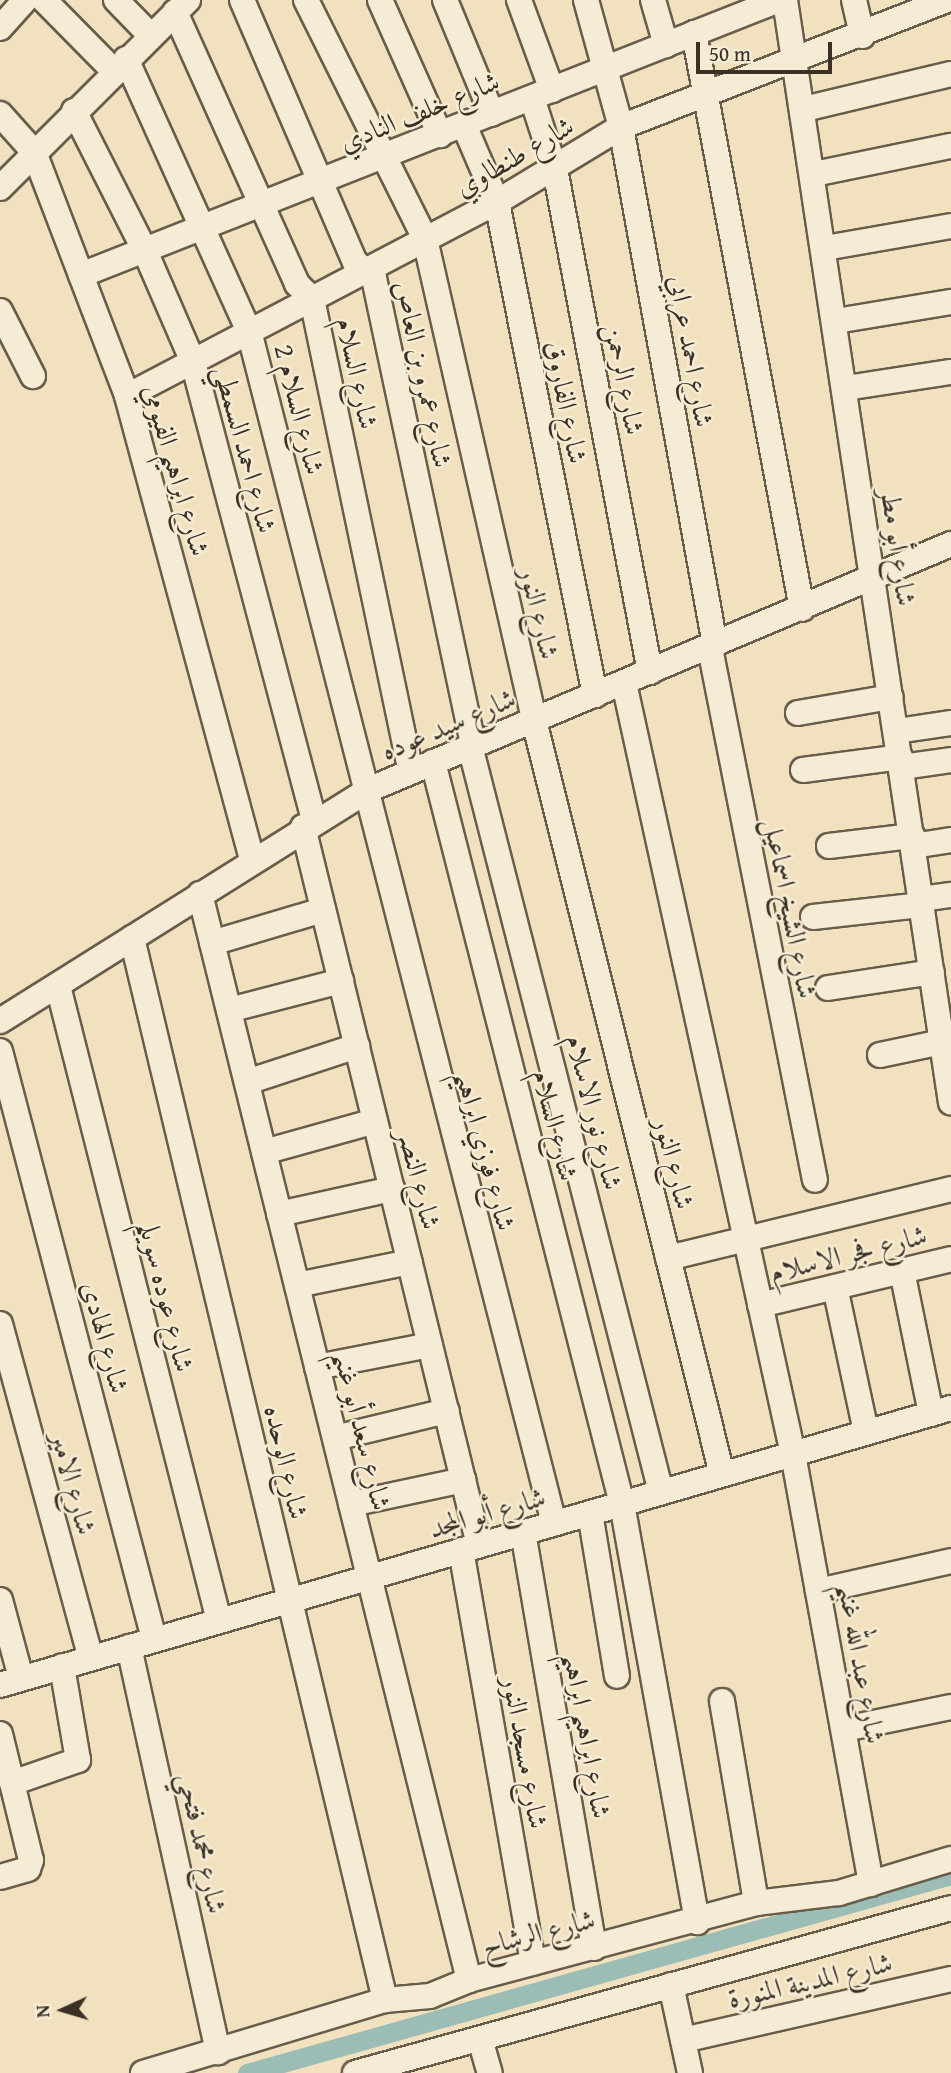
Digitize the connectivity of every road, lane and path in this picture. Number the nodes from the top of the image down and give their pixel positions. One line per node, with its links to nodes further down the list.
1 (25, 0): 17 (street)
2 (44, 0): 23 (street, شارع السلام 2)
3 (116, 0): 19 (street)
4 (242, 0): 41 (street, شارع عمرو بن العاص)
5 (306, 0): 37 (street, شارع النور)
6 (380, 0): 34 (street)
7 (445, 0): 31 (street)
8 (519, 0): 27 (street, شارع الرحمن)
9 (586, 0): 24 (street, شارع احمد عرابي)
10 (653, 0): 21 (street)
11 (779, 0): 16 (street, شارع خلف النادي)
12 (785, 0): 22 (street, شارع أبو مطر)
13 (854, 0): 20 (street)
14 (946, 0): 20 (street, شارع طنطاوي)
15 (182, 6): 19 (street); 43 (street, شارع السلام)
16 (720, 11): 18 (street, شارع خلف النادي)
17 (0, 28)
18 (694, 33): 21 (street, شارع خلف النادي); 26 (street)
19 (150, 36): 23 (street)
20 (862, 36): 22 (street, شارع طنطاوي)
21 (666, 45): 24 (street, شارع خلف النادي)
22 (796, 58): 26 (street, شارع طنطاوي); 28 (street, شارع أبو مطر)
23 (120, 65): 29 (street); 45 (street, شارع السلام 2)
24 (609, 68): 27 (street, شارع خلف النادي); 33 (street, شارع احمد عرابي)
25 (951, 74): 28 (street)
26 (706, 90): 33 (street, شارع طنطاوي); 63 (street)
27 (542, 94): 31 (street, شارع خلف النادي); 38 (street, شارع الرحمن)
28 (804, 109): 39 (street, شارع أبو مطر)
29 (74, 111): 36 (street); 48 (street, شارع احمد السمطي)
30 (0, 114): 36 (street, شارع ابراهيم الفيومي)
31 (492, 114): 32 (street, شارع خلف النادي)
32 (464, 125): 34 (street, شارع خلف النادي); 42 (street, شارع الفاروق)
33 (621, 127): 38 (street, شارع طنطاوي); 64 (street, شارع احمد عرابي)
34 (440, 135): 37 (street, شارع خلف النادي)
35 (951, 146): 39 (street)
36 (34, 152): 40 (street); 50 (street, شارع ابراهيم الفيومي)
37 (387, 156): 41 (street, شارع خلف النادي); 46 (street, شارع النور)
38 (555, 169): 42 (street, شارع طنطاوي); 65 (street, شارع الرحمن)
39 (814, 174): 47 (street, شارع أبو مطر)
40 (3, 179)
41 (320, 182): 43 (street, شارع خلف النادي); 49 (street, شارع عمرو بن العاص)
42 (497, 202): 46 (street, شارع طنطاوي); 67 (street, شارع الفاروق)
43 (262, 205): 45 (street, شارع خلف النادي); 51 (street, شارع السلام)
44 (951, 226): 47 (street)
45 (205, 228): 48 (street, شارع خلف النادي); 55 (street, شارع السلام 2)
46 (425, 239): 49 (street, شارع طنطاوي); 70 (street, شارع النور)
47 (825, 248): 54 (street, شارع أبو مطر)
48 (145, 250): 50 (street, شارع خلف النادي); 56 (street, شارع احمد السمطي)
49 (367, 270): 51 (street, شارع طنطاوي); 73 (street, شارع عمرو بن العاص)
50 (81, 275): 60 (street, شارع ابراهيم الفيومي)
51 (312, 299): 55 (street, شارع طنطاوي); 76 (street, شارع السلام)
52 (951, 302): 54 (street)
53 (0, 311): 58 (street)
54 (836, 321): 59 (street, شارع أبو مطر)
55 (249, 331): 56 (street, شارع طنطاوي); 78 (street, شارع السلام 2)
56 (193, 362): 60 (street, شارع طنطاوي); 79 (street, شارع احمد السمطي)
57 (951, 372): 59 (street)
58 (33, 376)
59 (846, 388): 62 (street, شارع أبو مطر)
60 (127, 396): 83 (street, شارع ابراهيم الفيومي)
61 (951, 544): 62 (street, شارع سيد عوده)
62 (874, 578): 63 (street, شارع سيد عوده); 68 (street, شارع أبو مطر)
63 (802, 609): 64 (street, شارع سيد عوده)
64 (713, 647): 65 (street, شارع سيد عوده); 105 (street, شارع الشيخ اسماعيل)
65 (650, 672): 66 (street, شارع سيد عوده)
66 (624, 683): 67 (street, شارع سيد عوده); 109 (street, شارع عبد الله غنيم)
67 (594, 695): 70 (street, شارع سيد عوده)
68 (891, 697): 69 (street); 72 (street, شارع أبو مطر)
69 (798, 713)
70 (534, 720): 73 (street, شارع سيد عوده); 110 (street, شارع النور)
71 (951, 723): 72 (street)
72 (897, 731): 75 (street, شارع أبو مطر)
73 (472, 745): 76 (street, شارع سيد عوده); 127 (street, شارع نور الاسلام)
74 (951, 760): 75 (street)
75 (901, 762): 77 (street); 81 (street, شارع أبو مطر)
76 (422, 767): 78 (street, شارع سيد عوده); 129 (street, شارع السلام)
77 (803, 771)
78 (368, 790): 79 (street, شارع سيد عوده); 131 (street, شارع فوزي ابراهيم)
79 (308, 824): 83 (street, شارع سيد عوده); 87 (street, شارع النصر)
80 (951, 840): 81 (street)
81 (913, 841): 82 (street); 86 (street, شارع أبو مطر)
82 (829, 846)
83 (252, 860): 84 (street, شارع سيد عوده)
84 (200, 894): 89 (street, شارع سيد عوده); 90 (street, شارع سعد أبو غنيم)
85 (951, 895): 86 (street)
86 (922, 902): 88 (street); 91 (street, شارع أبو مطر)
87 (323, 910): 90 (street); 92 (street, شارع النصر)
88 (813, 917)
89 (132, 938): 93 (street, شارع سيد عوده); 138 (street, شارع الوحده)
90 (212, 943): 95 (street, شارع سعد أبو غنيم)
91 (938, 973): 94 (street); 97 (street, شارع أبو مطر)
92 (341, 981): 95 (street); 98 (street, شارع النصر)
93 (58, 986): 96 (street, شارع سيد عوده); 139 (street, شارع عوده سويلم)
94 (828, 988)
95 (229, 1010): 101 (street, شارع سعد أبو غنيم)
96 (0, 1021)
97 (947, 1041): 100 (street); 102 (street, شارع أبو مطر)
98 (357, 1046): 101 (street); 103 (street, شارع النصر)
99 (0, 1051): 140 (street, شارع الهادى)
100 (880, 1055)
101 (247, 1082): 104 (street, شارع سعد أبو غنيم)
102 (951, 1103)
103 (375, 1121): 104 (street); 106 (street, شارع النصر)
104 (264, 1152): 108 (street, شارع سعد أبو غنيم)
105 (815, 1180)
106 (392, 1189): 108 (street); 112 (street, شارع النصر)
107 (951, 1189): 109 (street)
108 (279, 1214): 114 (street, شارع سعد أبو غنيم)
109 (746, 1239): 110 (street); 116 (street, شارع عبد الله غنيم)
110 (668, 1258): 125 (street, شارع النور)
111 (951, 1259): 113 (street, شارع فجر الاسلام)
112 (410, 1262): 114 (street); 118 (street, شارع النصر)
113 (902, 1271): 115 (street, شارع فجر الاسلام); 121 (street)
114 (297, 1285): 119 (street, شارع سعد أبو غنيم)
115 (835, 1287): 116 (street, شارع فجر الاسلام); 122 (street)
116 (760, 1305): 124 (street, شارع عبد الله غنيم)
117 (0, 1324): 142 (street, شارع الامير)
118 (430, 1345): 119 (street); 120 (street, شارع النصر)
119 (317, 1367): 123 (street, شارع سعد أبو غنيم)
120 (447, 1411): 123 (street); 126 (street, شارع النصر)
121 (941, 1411): 122 (street, شارع أبو المجد)
122 (866, 1432): 124 (street, شارع أبو المجد)
123 (335, 1438): 128 (street, شارع سعد أبو غنيم)
124 (793, 1454): 125 (street, شارع أبو المجد); 136 (street, شارع عبد الله غنيم)
125 (722, 1474): 127 (street, شارع أبو المجد)
126 (463, 1480): 128 (street); 133 (street, شارع النصر)
127 (661, 1492): 129 (street, شارع أبو المجد)
128 (351, 1504): 135 (street, شارع سعد أبو غنيم)
129 (622, 1504): 130 (street, شارع أبو المجد); 156 (street, شارع السلام)
130 (590, 1513): 131 (street, شارع أبو المجد); 144 (street)
131 (554, 1523): 132 (street, شارع أبو المجد)
132 (523, 1532): 133 (street, شارع أبو المجد); 157 (street, شارع ابراهيم ابراهيم)
133 (470, 1548): 135 (street, شارع أبو المجد); 158 (street, شارع مسجد النور)
134 (951, 1561): 136 (street)
135 (369, 1577): 138 (street, شارع أبو المجد); 160 (street, شارع سعد أبو غنيم)
136 (818, 1591): 148 (street, شارع عبد الله غنيم)
137 (0, 1600): 145 (street)
138 (289, 1600): 139 (street, شارع أبو المجد); 162 (street, شارع الوحده)
139 (219, 1621): 140 (street, شارع أبو المجد)
140 (154, 1639): 141 (street, شارع أبو المجد)
141 (129, 1647): 142 (street, شارع أبو المجد); 165 (street, شارع محمد فتحي)
142 (91, 1658): 143 (street, شارع أبو المجد)
143 (62, 1667): 145 (street, شارع أبو المجد); 150 (street)
144 (617, 1676)
145 (11, 1681)
146 (722, 1701): 154 (street)
147 (951, 1707): 148 (street)
148 (844, 1729): 153 (street, شارع عبد الله غنيم)
149 (0, 1737): 150 (street)
150 (10, 1799): 152 (street)
151 (951, 1859): 153 (street, شارع الرشاح)
152 (0, 1877)
153 (872, 1884): 154 (street, شارع الرشاح)
154 (756, 1903): 156 (street, شارع الرشاح)
155 (951, 1908): 161 (street)
156 (697, 1922): 157 (street, شارع الرشاح)
157 (594, 1948): 158 (street, شارع الرشاح)
158 (534, 1964): 160 (street, شارع الرشاح)
159 (951, 1979): 164 (street, شارع المدينة المنورة)
160 (469, 1980): 162 (street, شارع الرشاح)
161 (671, 1985): 163 (street); 164 (street)
162 (384, 2000): 165 (street, شارع الرشاح)
163 (480, 2039): 166 (street); 169 (street)
164 (682, 2040): 170 (street)
165 (218, 2052): 168 (street, شارع الرشاح)
166 (421, 2064): 167 (street)
167 (362, 2072)
168 (143, 2073)
169 (490, 2073)
170 (690, 2073)

